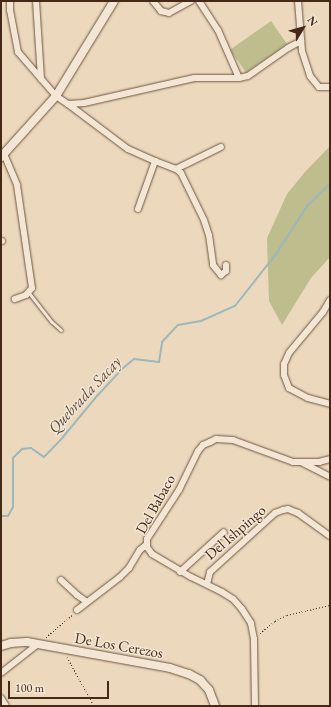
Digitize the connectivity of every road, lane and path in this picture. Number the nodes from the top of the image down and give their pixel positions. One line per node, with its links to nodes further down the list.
1 (10, 1): 10 (street)
2 (36, 1): 10 (street)
3 (114, 1): 12 (street)
4 (153, 1): 5 (street)
5 (191, 1)
6 (199, 1): 9 (street)
7 (298, 1): 8 (street)
8 (301, 41): 9 (street); 11 (street)
9 (239, 78): 13 (street)
10 (41, 79): 12 (street)
11 (330, 88)
12 (56, 96): 13 (street); 15 (street)
13 (68, 104): 16 (street)
14 (221, 147): 17 (street)
15 (3, 156): 20 (street)
16 (155, 161): 17 (street); 18 (street)
17 (176, 168): 19 (street)
18 (138, 209)
19 (226, 265)
20 (29, 293): 21 (street); 23 (lane)
21 (15, 299)
22 (330, 300): 24 (street)
23 (61, 330)
24 (330, 404)
25 (330, 458): 26 (street, Del Babaco)
26 (302, 463): 27 (street); 30 (street, Del Babaco)
27 (330, 477)
28 (224, 532): 31 (street)
29 (330, 536): 33 (street, Del Ishpingo)
30 (146, 545): 31 (street, Del Babaco); 34 (street)
31 (180, 572): 33 (street, Del Babaco)
32 (61, 580): 34 (street)
33 (207, 584): 37 (street, Del Babaco)
34 (88, 602): 36 (street)
35 (330, 605): 37 (path)
36 (77, 610): 38 (path)
37 (254, 639): 46 (street, Del Babaco)
38 (38, 644): 39 (street, De Los Cerezos); 40 (street, De Los Cerezos); 41 (street)
39 (1, 646)
40 (63, 649): 44 (path); 45 (street, De Los Cerezos)
41 (1, 672)
42 (1, 698): 43 (street)
43 (6, 706)
44 (94, 706)
45 (215, 706)
46 (255, 706)

